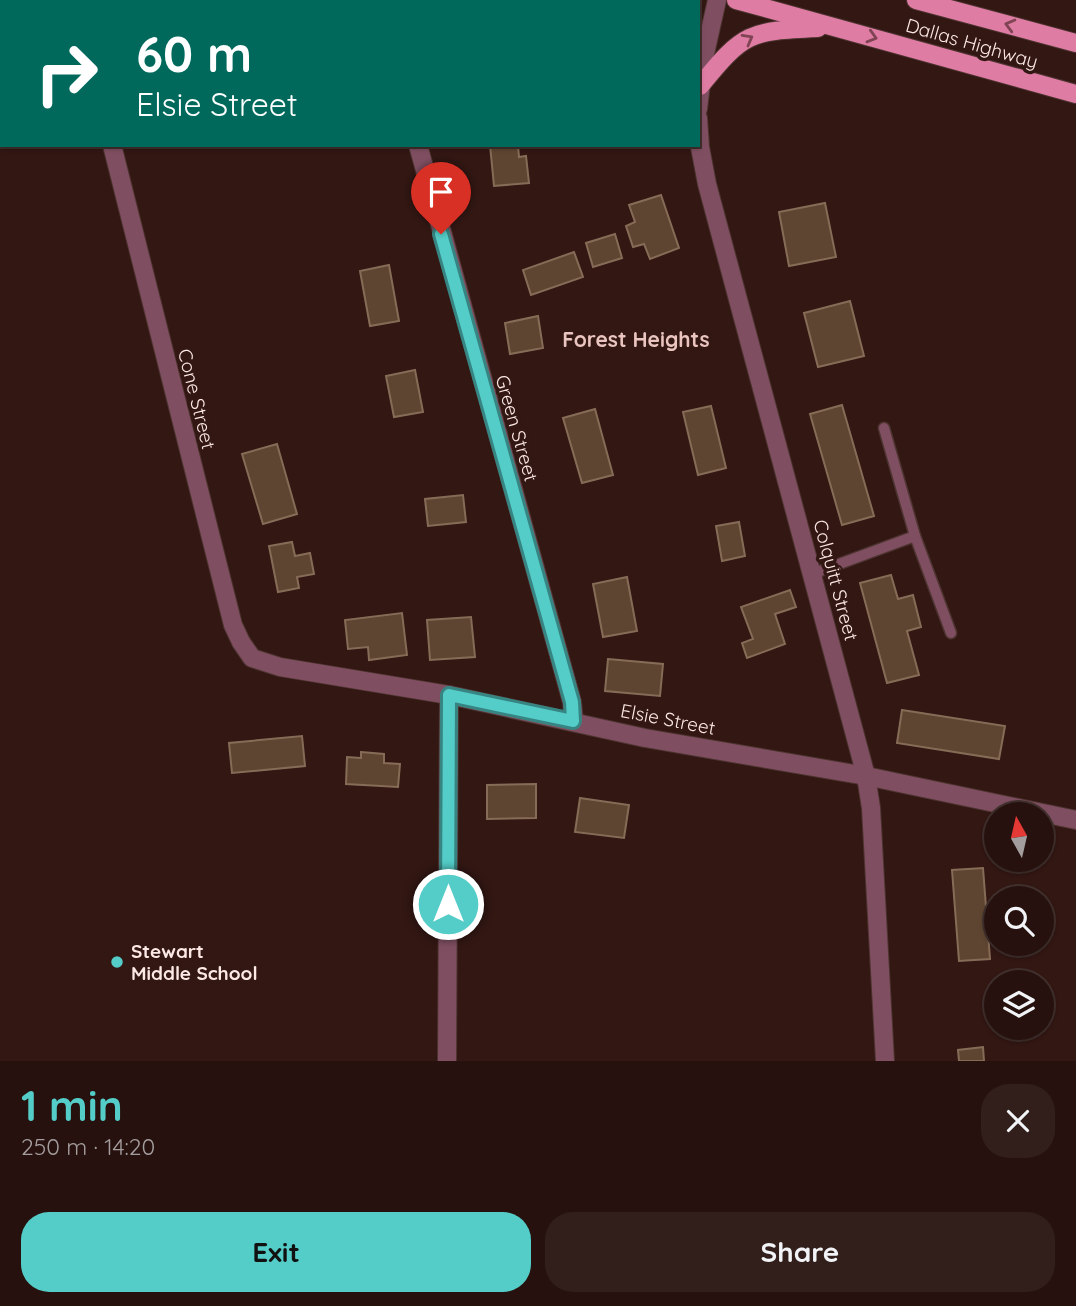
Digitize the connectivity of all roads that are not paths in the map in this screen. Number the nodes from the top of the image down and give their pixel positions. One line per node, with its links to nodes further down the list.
1 (717, 0): 6 (street)
2 (736, 0): 4 (main road, Dallas Highway)
3 (916, 0): 5 (main road, Dallas Highway, one-way to 3)
4 (835, 27): 7 (main road, one-way to 4); 8 (main road, Dallas Highway, one-way to 8)
5 (1076, 43)
6 (700, 76)
7 (700, 79)
8 (1076, 94)
9 (113, 147): 16 (street, Cone Street)
10 (419, 147): 18 (street, Green Street)
11 (700, 147): 14 (street, Colquitt Street)
12 (884, 428): 13 (lane)
13 (915, 536): 14 (lane); 15 (lane)
14 (813, 574): 19 (street, Colquitt Street)
15 (951, 633)
16 (252, 658): 17 (street, Elsie Street)
17 (449, 695): 18 (street, Elsie Street); 21 (street)
18 (573, 721): 19 (street, Elsie Street)
19 (866, 776): 20 (street, Elsie Street); 22 (street, Colquitt Street)
20 (1076, 820)
21 (447, 1061)
22 (885, 1061)

